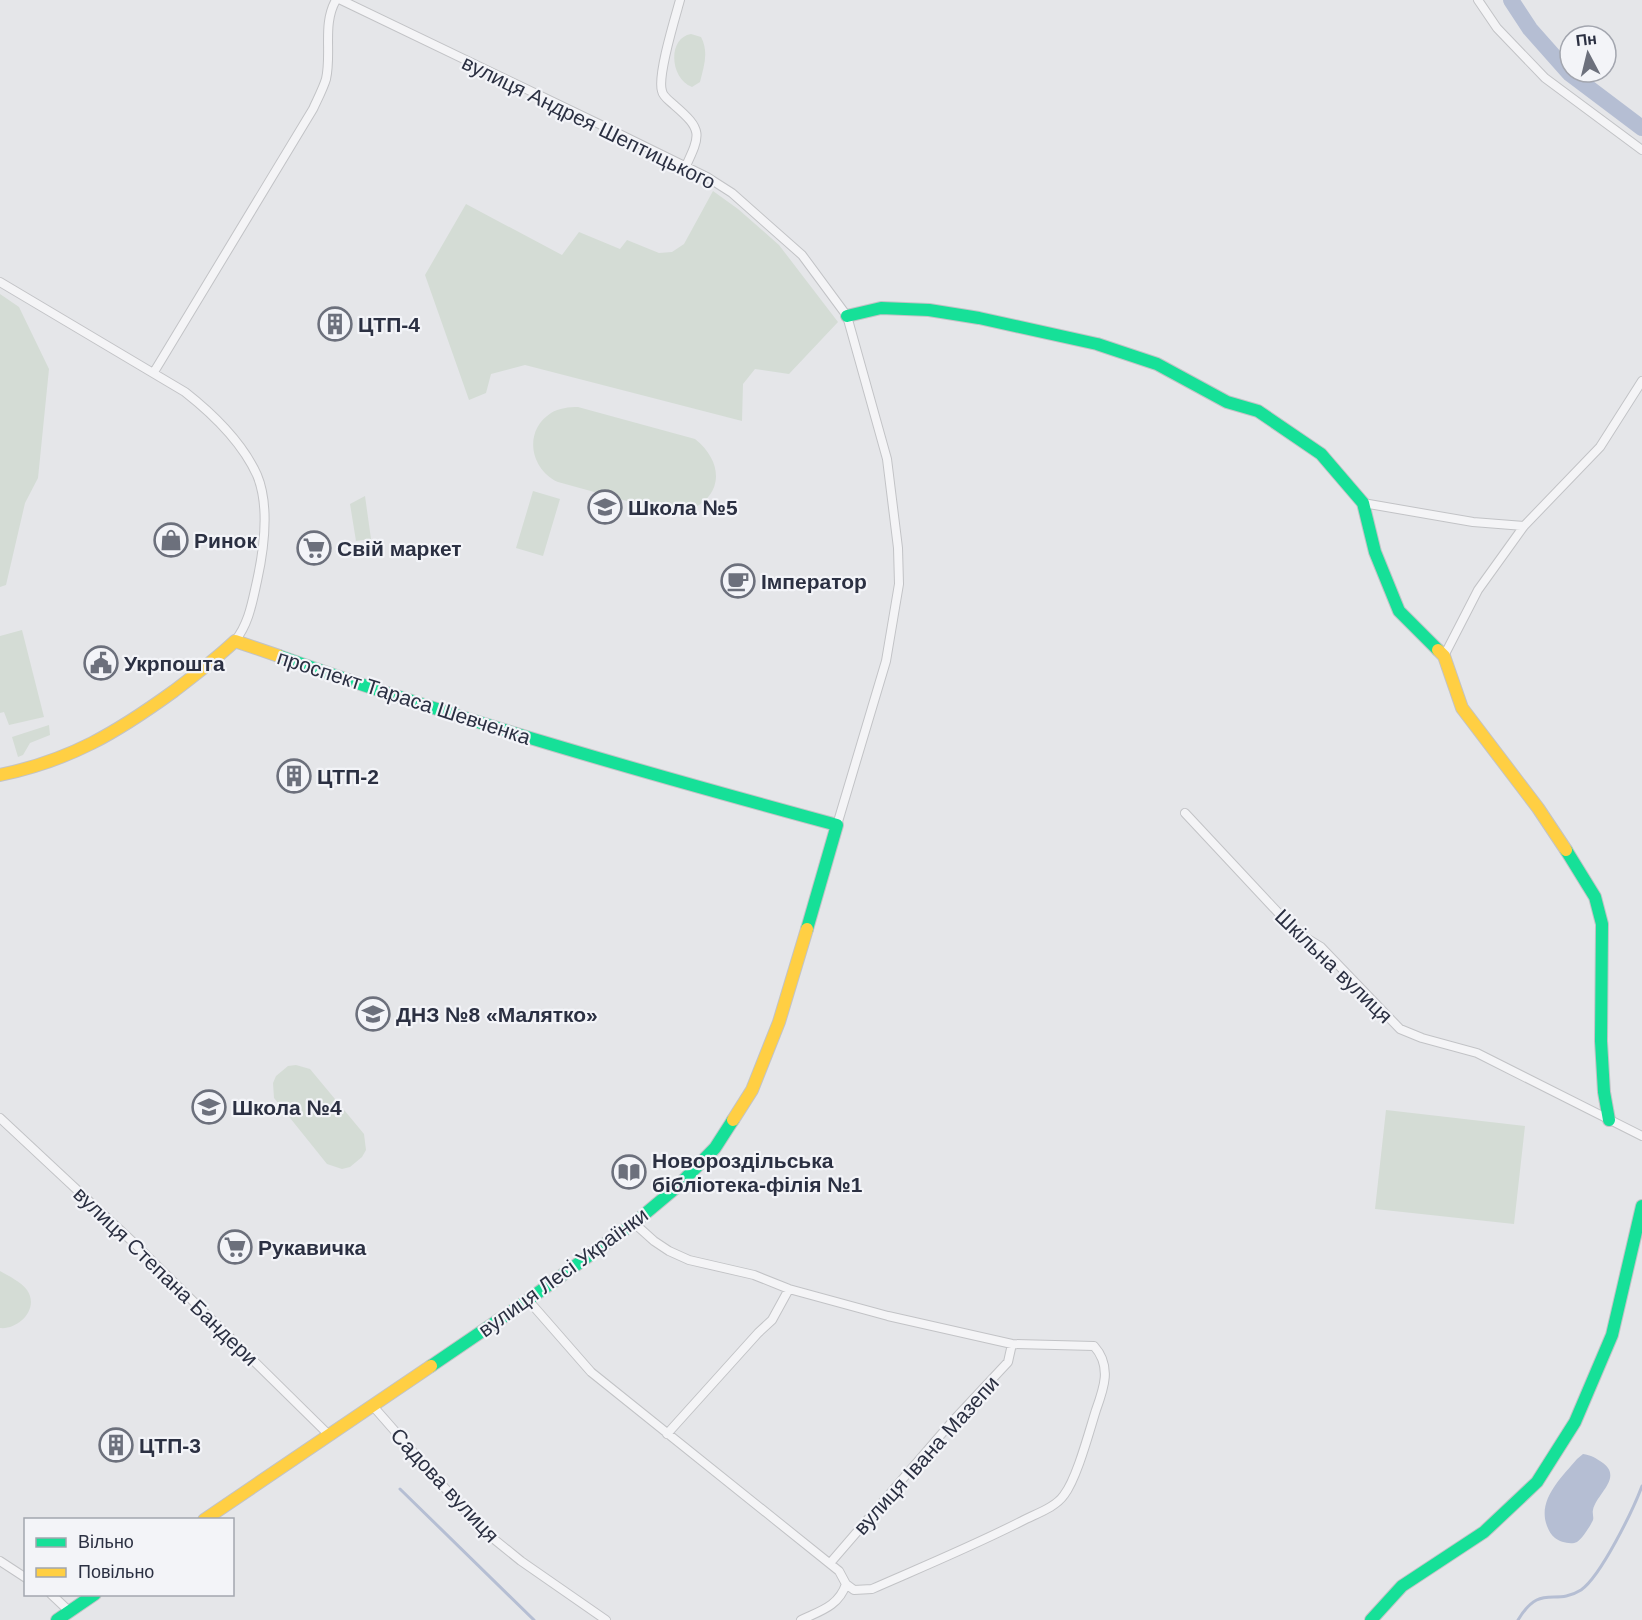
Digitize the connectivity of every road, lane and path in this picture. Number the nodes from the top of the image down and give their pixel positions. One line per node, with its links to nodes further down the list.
1 (338, 0): 5 (street, вулиця Андрея Шептицького); 8 (street)
2 (680, 0): 5 (street)
3 (1478, 0): 4 (street)
4 (1642, 150)
5 (685, 168): 7 (street, вулиця Андрея Шептицького)
6 (0, 282): 8 (street)
7 (847, 316): 10 (street); 16 (street, вулиця Андрея Шептицького)
8 (154, 372): 12 (street)
9 (1642, 381): 11 (street)
10 (1363, 503): 11 (street); 13 (street)
11 (1524, 526): 13 (street)
12 (235, 641): 14 (street); 16 (street, проспект Тараса Шевченка)
13 (1444, 656): 18 (street)
14 (0, 775)
15 (1185, 813): 18 (street, Шкільна вулиця)
16 (837, 825): 21 (street, вулиця Лесі Українки)
17 (0, 1118): 27 (street, вулиця Степана Бандери)
18 (1609, 1120): 19 (street, Шкільна вулиця)
19 (1642, 1136)
20 (1642, 1206): 39 (street)
21 (634, 1223): 22 (street); 23 (street, вулиця Лесі Українки)
22 (789, 1289): 24 (street); 26 (street)
23 (530, 1303): 25 (street, вулиця Лесі Українки); 26 (street)
24 (1012, 1344): 30 (street, вулиця Івана Мазепи); 32 (street)
25 (374, 1407): 27 (street, вулиця Лесі Українки); 37 (street, Садова вулиця)
26 (667, 1434): 30 (street)
27 (330, 1436): 28 (street, вулиця Лесі Українки)
28 (207, 1518)
29 (0, 1561): 31 (street)
30 (831, 1562): 32 (street)
31 (24, 1577)
32 (846, 1584): 38 (street)
33 (53, 1596): 35 (street)
34 (91, 1596): 35 (street)
35 (70, 1611): 36 (street)
36 (57, 1620)
37 (606, 1620)
38 (801, 1620)
39 (1371, 1620)

